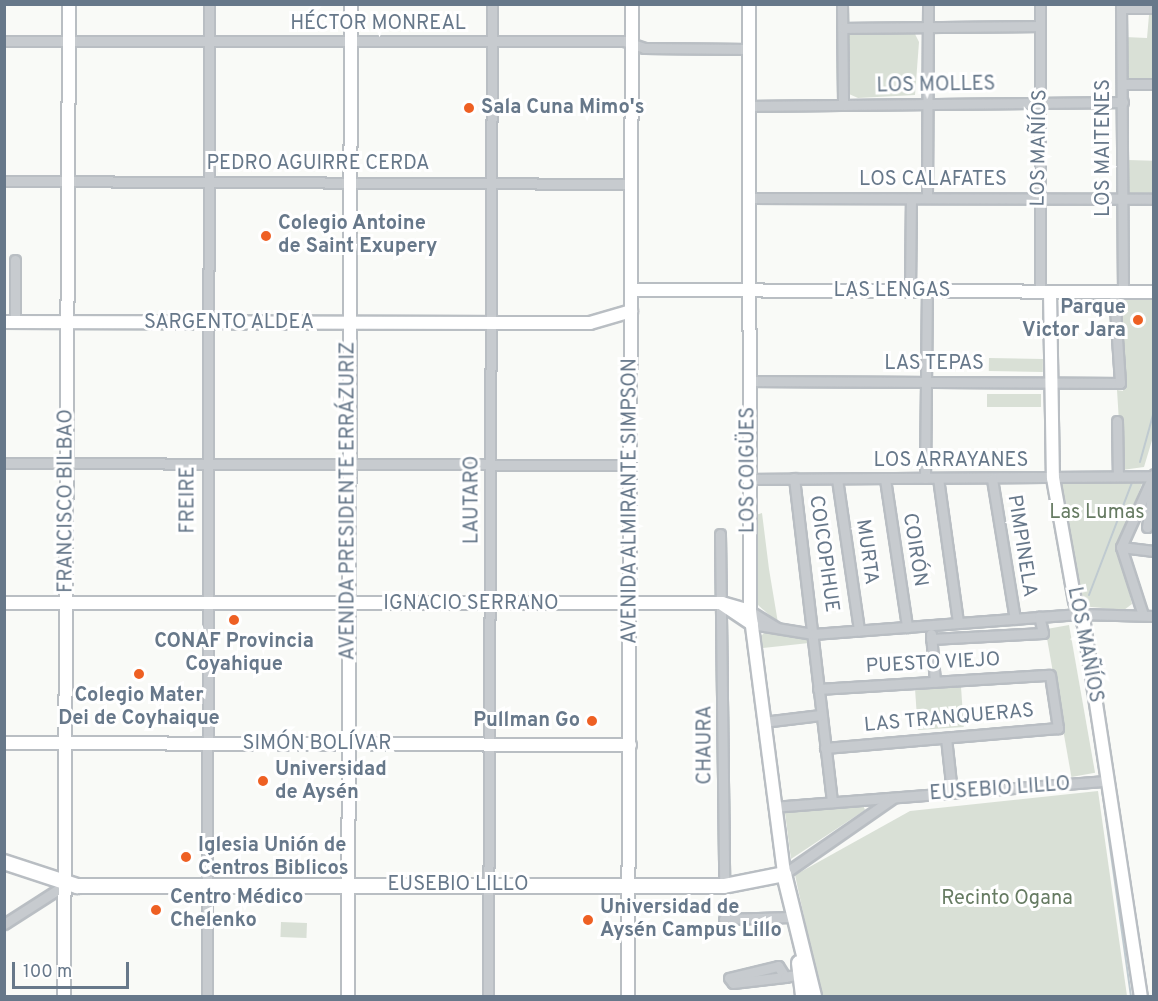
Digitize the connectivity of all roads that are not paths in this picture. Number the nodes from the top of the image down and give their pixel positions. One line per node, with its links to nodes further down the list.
1 (69, 4): 17 (street, FRANCISCO BILBAO)
2 (209, 4): 18 (street, FREIRE)
3 (351, 4): 20 (street, AVENIDA PRESIDENTE ERRÁZURIZ)
4 (492, 4): 19 (street, LAUTARO)
5 (632, 4): 21 (street, AVENIDA ALMIRANTE SIMPSON)
6 (749, 4): 22 (street, LOS COIGÜES)
7 (842, 4): 15 (street)
8 (928, 4): 14 (street)
9 (1040, 4): 13 (street, LOS MAÑÍOS)
10 (1121, 6): 11 (street); 23 (street, LOS MAITENES)
11 (1138, 6): 12 (street)
12 (1154, 8)
13 (1040, 26): 14 (street); 26 (street, LOS MAÑÍOS)
14 (927, 27): 15 (street); 28 (street)
15 (843, 28): 27 (street)
16 (4, 41): 17 (street, HÉCTOR MONREAL)
17 (69, 41): 18 (street, HÉCTOR MONREAL); 31 (street, FRANCISCO BILBAO)
18 (208, 42): 20 (street, HÉCTOR MONREAL); 32 (street, FREIRE)
19 (492, 42): 20 (street, HÉCTOR MONREAL); 21 (street, HÉCTOR MONREAL); 34 (street, LAUTARO)
20 (351, 43): 33 (street, AVENIDA PRESIDENTE ERRÁZURIZ)
21 (632, 44): 22 (street, HÉCTOR MONREAL); 35 (street, AVENIDA ALMIRANTE SIMPSON)
22 (749, 49): 29 (street, LOS COIGÜES)
23 (1122, 84): 24 (street); 25 (street, LOS MAITENES)
24 (1154, 84)
25 (1123, 102): 26 (street, LOS MOLLES); 39 (street, LOS MAITENES)
26 (1041, 103): 28 (street, LOS MOLLES); 38 (street, LOS MAÑÍOS)
27 (843, 105): 28 (street, LOS MOLLES); 29 (street, LOS MOLLES)
28 (927, 105): 37 (street)
29 (749, 106): 36 (street, LOS COIGÜES)
30 (4, 181): 31 (street, PEDRO AGUIRRE CERDA)
31 (68, 181): 32 (street, PEDRO AGUIRRE CERDA); 52 (street, FRANCISCO BILBAO)
32 (208, 182): 33 (street, PEDRO AGUIRRE CERDA); 53 (street, FREIRE)
33 (351, 182): 34 (street, PEDRO AGUIRRE CERDA); 55 (street, AVENIDA PRESIDENTE ERRÁZURIZ)
34 (492, 183): 35 (street, PEDRO AGUIRRE CERDA); 54 (street, LAUTARO)
35 (632, 184): 43 (street, AVENIDA ALMIRANTE SIMPSON)
36 (749, 198): 41 (street, LOS CALAFATES); 44 (street, LOS COIGÜES)
37 (927, 198): 38 (street, LOS CALAFATES); 41 (street, LOS CALAFATES)
38 (1039, 198): 39 (street, LOS CALAFATES); 47 (street, LOS MAÑÍOS)
39 (1123, 198): 40 (street, LOS CALAFATES); 48 (street, LOS MAITENES)
40 (1154, 198)
41 (911, 199): 45 (street)
42 (15, 260): 51 (street)
43 (631, 290): 44 (street, LAS LENGAS); 50 (street, AVENIDA ALMIRANTE SIMPSON)
44 (748, 290): 45 (street, LAS LENGAS); 56 (street, LOS COIGÜES)
45 (910, 291): 46 (street, LAS LENGAS)
46 (927, 291): 47 (street, LAS LENGAS); 58 (street)
47 (1045, 291): 48 (street, LAS LENGAS); 57 (street, LOS MAÑÍOS)
48 (1119, 292): 49 (street, LAS LENGAS); 59 (street, LOS MAITENES)
49 (1154, 292)
50 (631, 311): 54 (street, SARGENTO ALDEA); 66 (street, AVENIDA ALMIRANTE SIMPSON)
51 (10, 322): 52 (street, SARGENTO ALDEA)
52 (68, 322): 53 (street, SARGENTO ALDEA); 63 (street, FRANCISCO BILBAO)
53 (208, 323): 55 (street, SARGENTO ALDEA); 62 (street, FREIRE)
54 (491, 323): 55 (street, SARGENTO ALDEA); 65 (street, LAUTARO)
55 (350, 324): 64 (street, AVENIDA PRESIDENTE ERRÁZURIZ)
56 (748, 381): 58 (street, LAS TEPAS); 69 (street, LOS COIGÜES)
57 (1051, 382): 58 (street, LAS TEPAS); 59 (street, LAS TEPAS); 74 (street, LOS MAÑÍOS)
58 (926, 383): 71 (street)
59 (1120, 383)
60 (1117, 421): 68 (street)
61 (4, 463): 63 (street)
62 (207, 463): 63 (street); 64 (street); 87 (street, FREIRE)
63 (67, 464): 83 (street, FRANCISCO BILBAO)
64 (350, 464): 65 (street); 88 (street, AVENIDA PRESIDENTE ERRÁZURIZ)
65 (491, 464): 66 (street); 84 (street, LAUTARO)
66 (631, 465): 85 (street, AVENIDA ALMIRANTE SIMPSON)
67 (1153, 475): 68 (street, LOS ARRAYANES); 80 (street)
68 (1118, 476): 74 (street, LOS ARRAYANES)
69 (748, 478): 70 (street, LOS ARRAYANES); 89 (street, LOS COIGÜES)
70 (794, 478): 75 (street, LOS ARRAYANES); 101 (street, COICOPIHUE)
71 (925, 478): 72 (street, LOS ARRAYANES); 76 (street, LOS ARRAYANES)
72 (938, 478): 73 (street, LOS ARRAYANES); 95 (street)
73 (992, 478): 74 (street, LOS ARRAYANES); 94 (street, PIMPINELA)
74 (1053, 478): 90 (street, LOS MAÑÍOS)
75 (837, 479): 76 (street, LOS ARRAYANES); 99 (street, MURTA)
76 (885, 479): 98 (street, COIRÓN)
77 (1154, 484): 78 (street)
78 (1147, 528)
79 (720, 534): 86 (street, CHAURA)
80 (1121, 547): 81 (street); 91 (street)
81 (1154, 551)
82 (4, 603): 83 (street, IGNACIO SERRANO)
83 (67, 603): 87 (street, IGNACIO SERRANO); 110 (street, FRANCISCO BILBAO)
84 (490, 603): 85 (street, IGNACIO SERRANO); 88 (street, IGNACIO SERRANO); 113 (street, LAUTARO)
85 (630, 603): 86 (street, IGNACIO SERRANO); 114 (street, AVENIDA ALMIRANTE SIMPSON)
86 (722, 603): 89 (street, IGNACIO SERRANO); 96 (street, IGNACIO SERRANO); 128 (street, CHAURA)
87 (207, 604): 88 (street, IGNACIO SERRANO); 111 (street, FREIRE)
88 (350, 604): 112 (street, AVENIDA PRESIDENTE ERRÁZURIZ)
89 (750, 611): 96 (street, LOS COIGÜES); 100 (street, IGNACIO SERRANO)
90 (1079, 614): 91 (street, IGNACIO SERRANO); 92 (street, IGNACIO SERRANO); 116 (street, LOS MAÑÍOS)
91 (1143, 615): 93 (street, IGNACIO SERRANO)
92 (1039, 616): 94 (street, IGNACIO SERRANO); 102 (street)
93 (1154, 616)
94 (1015, 619): 95 (street, IGNACIO SERRANO)
95 (958, 623): 97 (street, IGNACIO SERRANO)
96 (752, 624): 100 (street, IGNACIO SERRANO); 107 (street, LOS COIGÜES)
97 (930, 625): 98 (street, IGNACIO SERRANO); 102 (street)
98 (907, 627): 99 (street, IGNACIO SERRANO)
99 (859, 630): 101 (street, IGNACIO SERRANO)
100 (783, 631): 101 (street, IGNACIO SERRANO)
101 (813, 634): 105 (street, COICOPIHUE)
102 (932, 639): 104 (street)
103 (1050, 675): 104 (street, PUESTO VIEJO); 108 (street, LAS TRANQUERAS)
104 (935, 682): 105 (street, PUESTO VIEJO)
105 (818, 689): 106 (street, COICOPIHUE)
106 (821, 715): 107 (street); 115 (street, COICOPIHUE)
107 (763, 722): 120 (street, LOS COIGÜES)
108 (946, 738): 115 (street, LAS TRANQUERAS); 117 (street)
109 (4, 743): 110 (street, SIMÓN BOLÍVAR)
110 (66, 744): 111 (street, SIMÓN BOLÍVAR); 123 (street, FRANCISCO BILBAO)
111 (208, 744): 112 (street, SIMÓN BOLÍVAR); 124 (street, FREIRE)
112 (348, 744): 113 (street, SIMÓN BOLÍVAR); 125 (street, AVENIDA PRESIDENTE ERRÁZURIZ)
113 (489, 744): 114 (street, SIMÓN BOLÍVAR); 126 (street, LAUTARO)
114 (630, 745): 127 (street, AVENIDA ALMIRANTE SIMPSON)
115 (825, 748): 119 (street, COICOPIHUE)
116 (1108, 781): 117 (street, EUSEBIO LILLO); 142 (street, LOS MAÑÍOS)
117 (952, 792): 118 (street, EUSEBIO LILLO)
118 (892, 799): 119 (street, EUSEBIO LILLO); 122 (street, EUSEBIO LILLO)
119 (832, 801): 120 (street, EUSEBIO LILLO)
120 (774, 807): 122 (street, LOS COIGÜES)
121 (4, 862): 123 (main road, EUSEBIO LILLO)
122 (784, 874): 128 (main road, EUSEBIO LILLO); 129 (main road, LOS COIGÜES)
123 (65, 885): 124 (main road, EUSEBIO LILLO); 131 (street); 135 (street, FRANCISCO BILBAO)
124 (207, 885): 125 (main road, EUSEBIO LILLO); 136 (street, FREIRE)
125 (348, 885): 126 (main road, EUSEBIO LILLO); 137 (street, AVENIDA PRESIDENTE ERRÁZURIZ)
126 (489, 885): 127 (main road, EUSEBIO LILLO); 138 (street, LAUTARO)
127 (628, 885): 128 (main road, EUSEBIO LILLO); 139 (street, AVENIDA ALMIRANTE SIMPSON)
128 (724, 886)
129 (791, 917): 130 (street); 132 (main road, LOS COIGÜES)
130 (724, 919)
131 (4, 924)
132 (795, 933): 133 (main road, LOS COIGÜES); 141 (main road, LOS COIGÜES)
133 (800, 974): 134 (street); 140 (main road, LOS COIGÜES)
134 (785, 977): 134 (street)
135 (64, 996)
136 (207, 996)
137 (348, 996)
138 (488, 996)
139 (628, 996)
140 (803, 996)
141 (814, 996)
142 (1141, 996)

